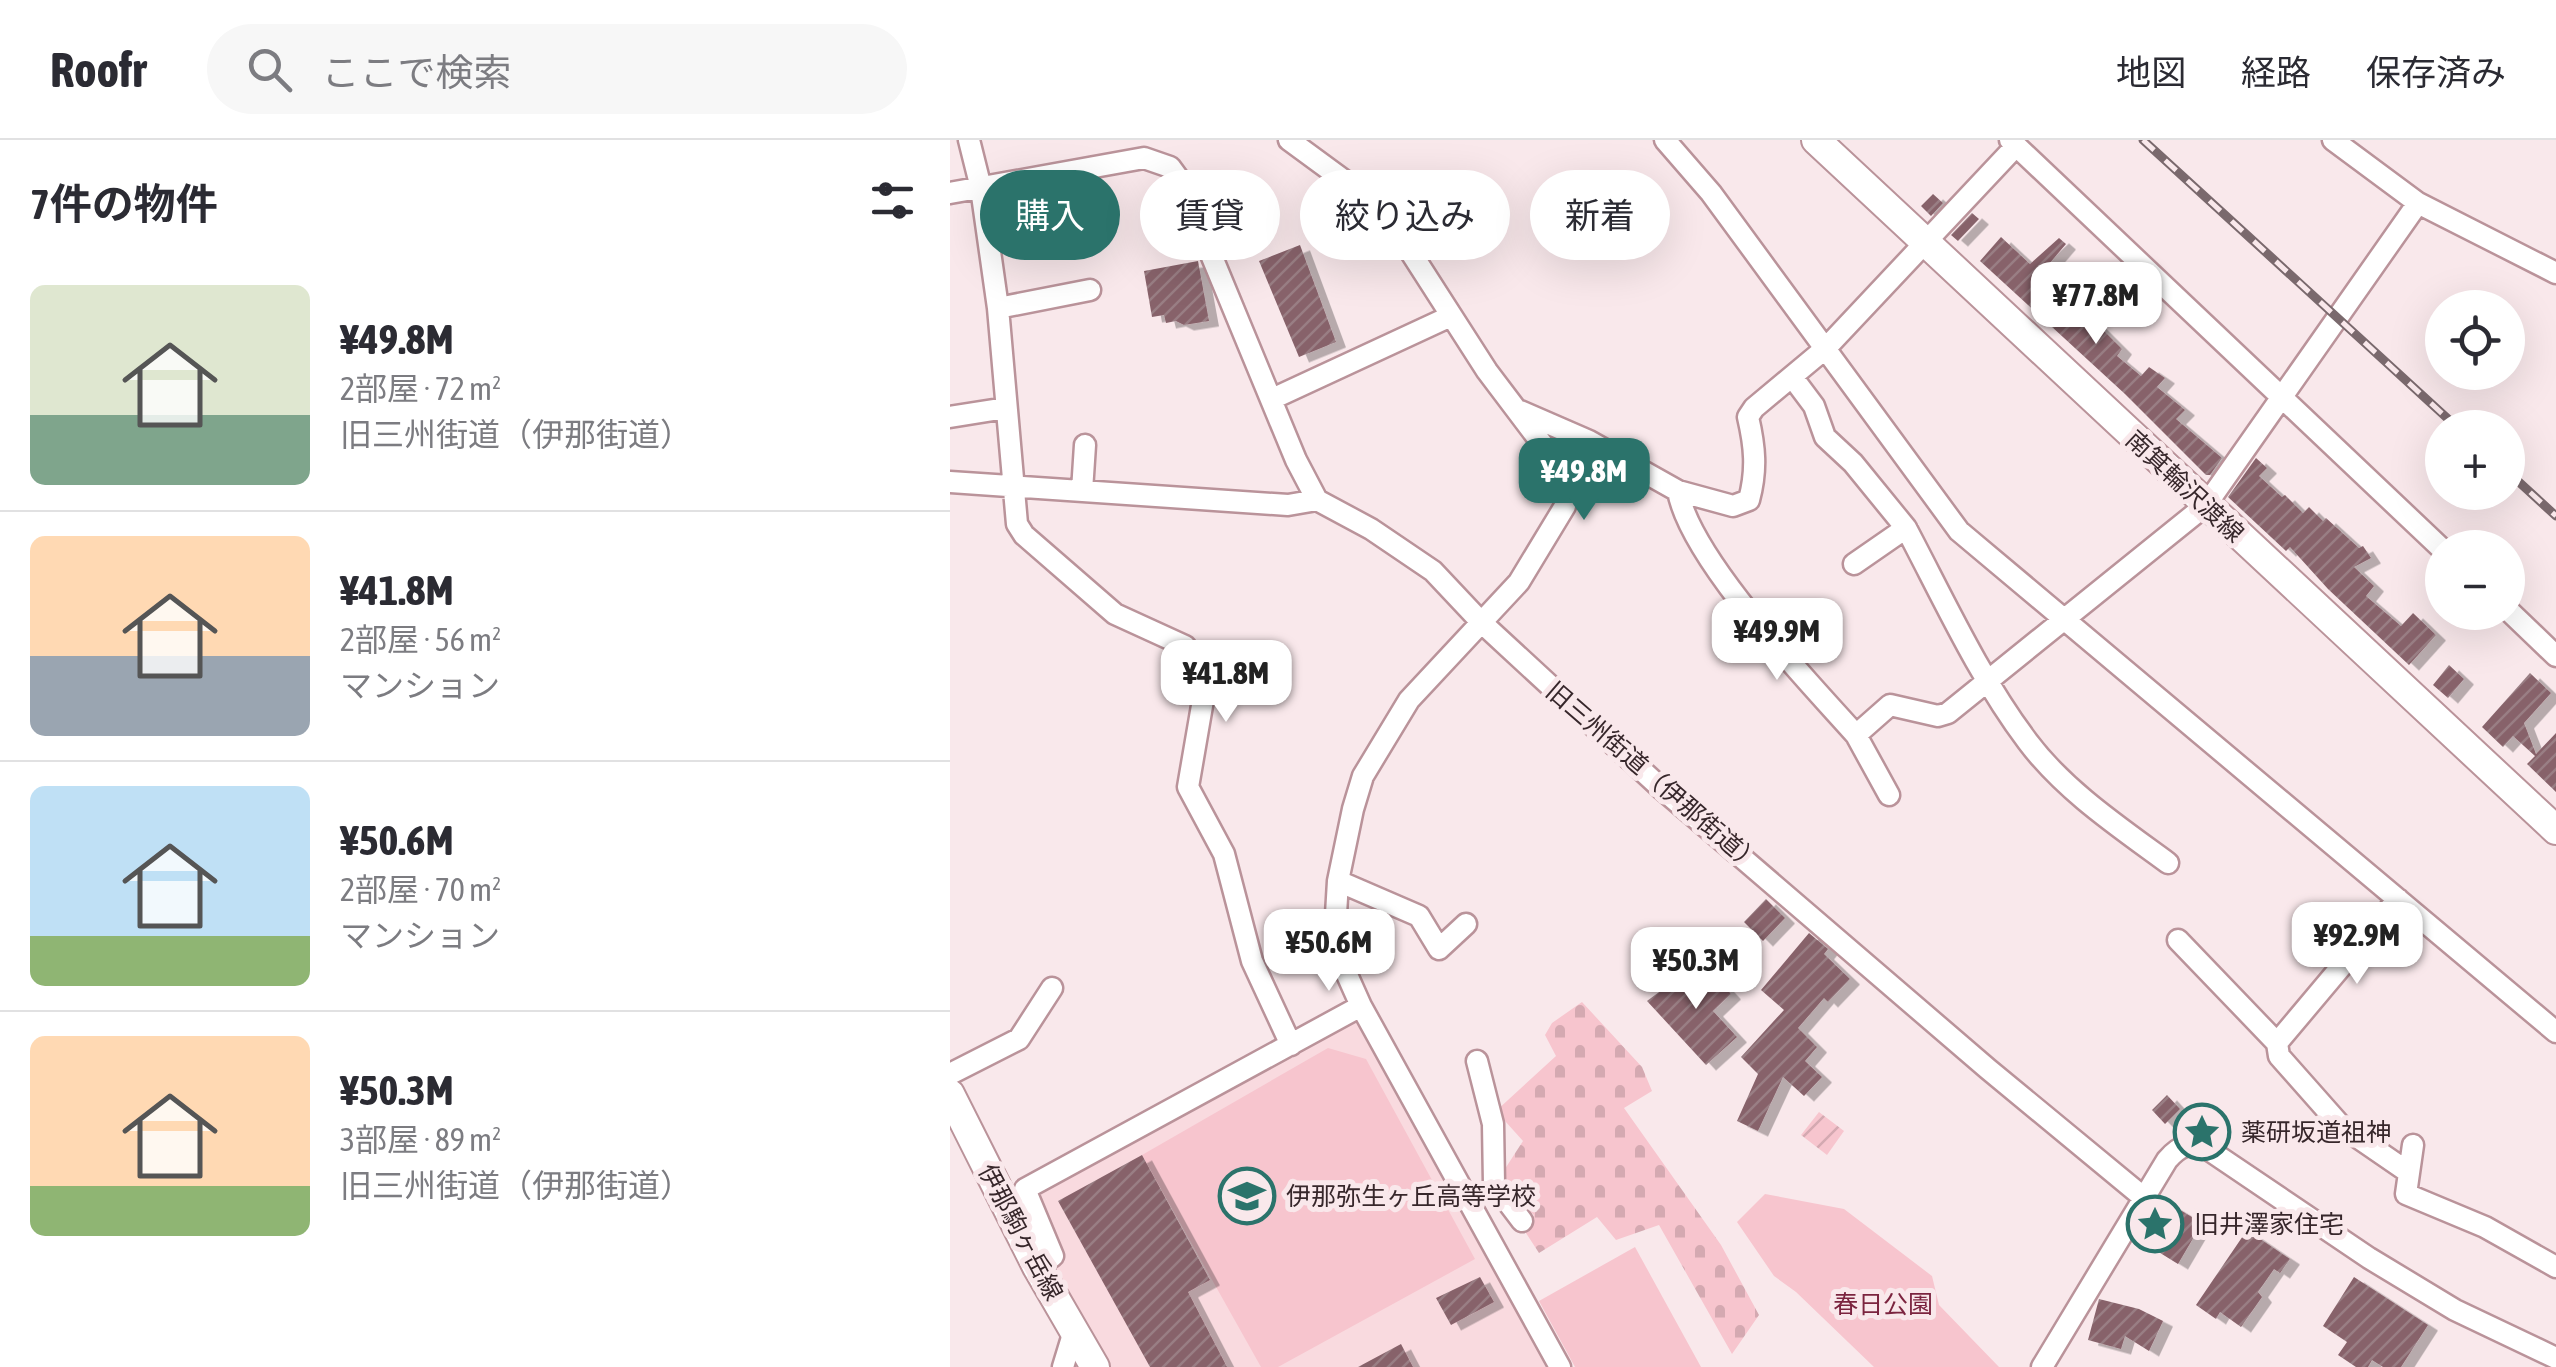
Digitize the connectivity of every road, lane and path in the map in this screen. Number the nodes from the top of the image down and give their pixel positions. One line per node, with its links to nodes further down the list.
1 (969, 140): 8 (street)
2 (1290, 140): 17 (street)
3 (1665, 140): 18 (street)
4 (1816, 140): 12 (main road, 南箕輪沢渡線)
5 (2332, 140): 11 (street)
6 (2013, 143): 12 (street); 20 (street)
7 (1079, 170): 21 (street)
8 (980, 184)
9 (980, 188): 10 (street)
10 (950, 194)
11 (2418, 204): 14 (street); 20 (street)
12 (1925, 241): 18 (street); 31 (main road, 南箕輪沢渡線)
13 (991, 260): 16 (street)
14 (2556, 274)
15 (1090, 290): 16 (street)
16 (998, 308): 22 (street)
17 (1451, 316): 21 (street); 23 (street)
18 (1826, 348): 19 (street); 35 (street)
19 (1793, 378): 29 (street); 32 (street)
20 (2281, 396): 31 (street); 33 (street)
21 (1272, 399): 30 (street)
22 (1006, 408): 24 (street); 27 (street)
23 (1518, 410): 29 (street); 36 (street)
24 (950, 418)
25 (1085, 445): 28 (street)
26 (950, 482): 27 (street)
27 (1014, 486): 28 (street); 52 (street)
28 (1082, 491): 30 (street)
29 (1678, 491): 40 (street)
30 (1317, 500): 36 (street, 旧三州街道（伊那街道）)
31 (2206, 505): 35 (street); 42 (main road, 南箕輪沢渡線)
32 (1906, 528): 34 (street); 39 (street)
33 (2425, 533)
34 (1854, 564)
35 (2062, 619): 39 (street); 45 (street)
36 (1482, 622): 44 (street); 58 (street, 旧三州街道（伊那街道）)
37 (2525, 626): 38 (street)
38 (2556, 656)
39 (1988, 681): 40 (street); 43 (street)
40 (1856, 734): 41 (street)
41 (1890, 795)
42 (2556, 830)
43 (2168, 863)
44 (1338, 882): 46 (street); 49 (street)
45 (2398, 899): 50 (street); 51 (street)
46 (1466, 924)
47 (2178, 940): 51 (street)
48 (1052, 988): 54 (street)
49 (1361, 1006): 52 (street); 66 (street)
50 (2556, 1032)
51 (2278, 1042): 57 (street)
52 (1291, 1045): 60 (street)
53 (1477, 1061): 59 (street)
54 (950, 1074)
55 (950, 1094): 60 (main road, 伊那駒ヶ岳線)
56 (2414, 1145): 57 (street)
57 (2408, 1172): 61 (street)
58 (2143, 1198): 63 (street); 67 (street)
59 (1522, 1221)
60 (1037, 1267): 62 (main road, 伊那駒ヶ岳線)
61 (2556, 1267)
62 (1074, 1331): 64 (street); 65 (main road, 伊那駒ヶ岳線)
63 (2556, 1358)
64 (1063, 1367)
65 (1095, 1367)
66 (1560, 1367)
67 (2042, 1367)

